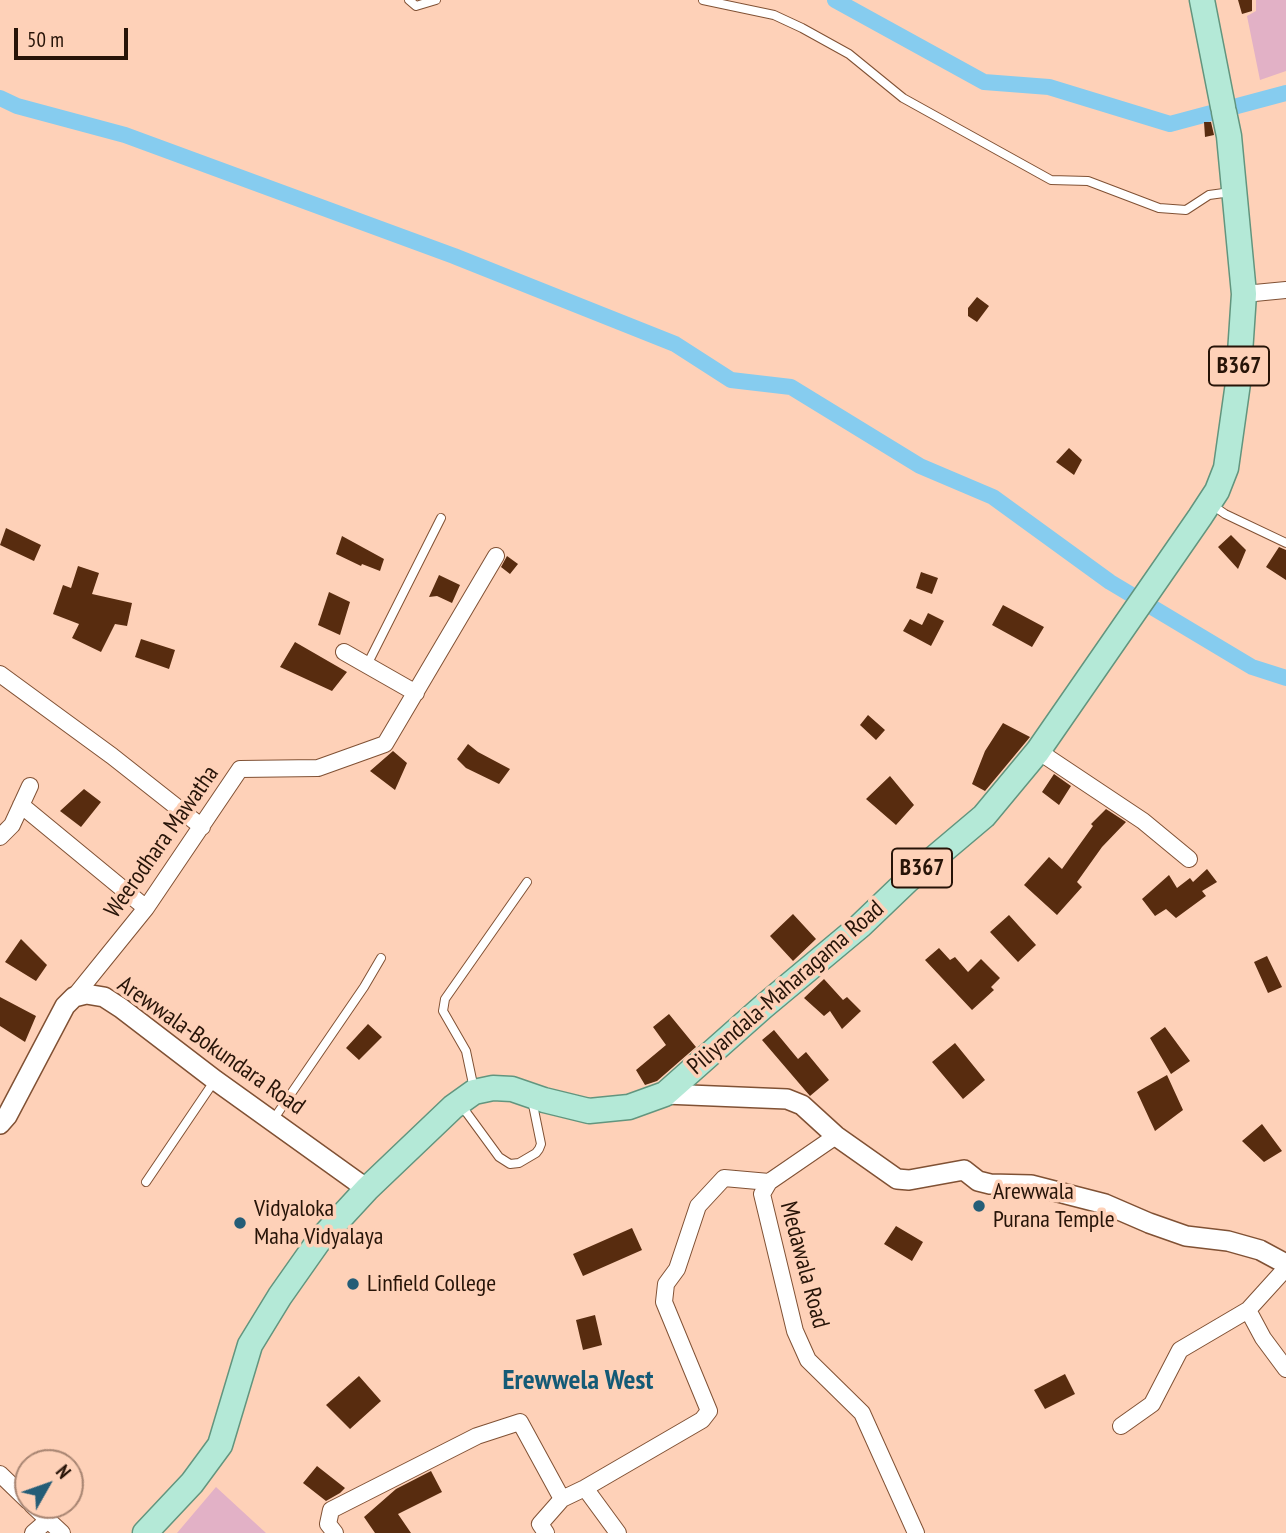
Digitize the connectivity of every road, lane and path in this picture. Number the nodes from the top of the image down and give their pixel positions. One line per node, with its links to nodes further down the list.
1 (409, 0): 2 (lane)
2 (436, 0)
3 (703, 0): 5 (lane)
4 (1202, 0): 5 (main road, Piliyandala-Maharagama Road / B367)
5 (1234, 191): 7 (main road, Piliyandala-Maharagama Road / B367)
6 (1286, 290): 7 (street)
7 (1244, 294): 8 (main road, Piliyandala-Maharagama Road / B367)
8 (1210, 503): 10 (lane); 16 (main road, Piliyandala-Maharagama Road / B367)
9 (441, 518): 13 (lane)
10 (1286, 543)
11 (496, 556): 15 (street, Weerodhara Mawatha)
12 (344, 652): 13 (street)
13 (368, 665): 15 (street)
14 (0, 674): 19 (street)
15 (416, 693): 19 (street, Weerodhara Mawatha)
16 (1038, 751): 21 (street); 27 (main road, Piliyandala-Maharagama Road / B367)
17 (30, 786): 18 (street)
18 (21, 806): 20 (street); 23 (street)
19 (202, 827): 23 (street, Weerodhara Mawatha)
20 (0, 837)
21 (1189, 859)
22 (527, 882): 29 (lane)
23 (146, 908): 25 (street, Weerodhara Mawatha)
24 (381, 958): 30 (lane)
25 (74, 997): 26 (street, Arewwala-Bokundara Road); 31 (street)
26 (215, 1080): 30 (street, Arewwala-Bokundara Road); 33 (lane)
27 (665, 1094): 28 (main road, Piliyandala-Maharagama Road / B367); 32 (street)
28 (531, 1095): 29 (main road, Piliyandala-Maharagama Road / B367); 29 (lane)
29 (466, 1097): 35 (main road)
30 (273, 1120): 35 (street, Arewwala-Bokundara Road)
31 (0, 1124)
32 (836, 1136): 34 (street, Medawala Road); 36 (street)
33 (146, 1182)
34 (769, 1182): 42 (street); 51 (street, Medawala Road)
35 (367, 1189): 47 (main road)
36 (1286, 1266): 37 (street)
37 (1248, 1310): 38 (street); 39 (street)
38 (1286, 1368)
39 (1121, 1426)
40 (0, 1474): 41 (street)
41 (14, 1488)
42 (585, 1488): 43 (street); 50 (street)
43 (562, 1499): 48 (street); 49 (street)
44 (48, 1520): 45 (street); 46 (street)
45 (33, 1533)
46 (62, 1533)
47 (145, 1533)
48 (335, 1533)
49 (546, 1533)
50 (618, 1533)
51 (916, 1533)

